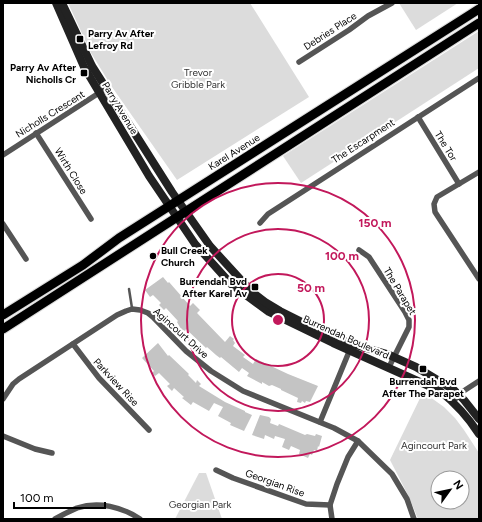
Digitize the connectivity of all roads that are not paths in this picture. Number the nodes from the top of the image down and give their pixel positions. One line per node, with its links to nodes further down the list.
1 (56, 3): 10 (main road, Parry Avenue)
2 (62, 3): 10 (main road, Parry Avenue)
3 (392, 3): 8 (street, Debries Place)
4 (478, 3): 6 (main road)
5 (479, 9): 6 (main road, Karel Avenue)
6 (464, 19): 16 (main road, Karel Avenue)
7 (479, 23): 18 (main road)
8 (299, 62)
9 (479, 78): 11 (street, The Escarpment)
10 (103, 91): 12 (street, Nicholls Crescent); 16 (main road, Parry Avenue); 17 (main road, Parry Avenue)
11 (418, 117): 15 (street, The Tor); 21 (street, The Escarpment)
12 (36, 133): 13 (street, Nicholls Crescent); 20 (street, Wirth Close)
13 (3, 155)
14 (479, 172): 15 (street)
15 (459, 184): 25 (street)
16 (178, 200): 17 (main road, Karel Avenue); 18 (main road, Parry Avenue)
17 (169, 206): 19 (main road, Parry Avenue); 28 (main road, Karel Avenue)
18 (186, 212): 19 (main road); 31 (main road, Burrendah Boulevard)
19 (177, 217): 29 (main road); 31 (main road, Burrendah Boulevard)
20 (91, 219)
21 (260, 223)
22 (3, 224): 24 (street)
23 (359, 250): 32 (street, The Parapet)
24 (26, 259)
25 (479, 279)
26 (129, 289): 27 (lane)
27 (132, 310): 30 (street); 39 (street, Agincourt Drive)
28 (3, 315)
29 (3, 329)
30 (73, 344): 36 (street); 40 (street, Parkview Rise)
31 (351, 347): 32 (main road, Burrendah Boulevard); 33 (main road, Burrendah Boulevard); 39 (street)
32 (393, 356): 33 (street, The Parapet); 35 (main road, Burrendah Boulevard)
33 (389, 367): 37 (main road, Burrendah Boulevard)
34 (479, 381): 35 (street)
35 (459, 394): 37 (street); 38 (main road, Burrendah Boulevard)
36 (3, 399)
37 (454, 402): 41 (main road, Burrendah Boulevard)
38 (479, 419)
39 (320, 422): 43 (street, Agincourt Drive)
40 (149, 430)
41 (479, 434)
42 (3, 436): 44 (street)
43 (358, 442): 46 (street); 50 (street, Agincourt Drive)
44 (52, 453)
45 (216, 470): 46 (street, Georgian Rise)
46 (330, 505): 49 (street)
47 (55, 519): 48 (street)
48 (140, 519)
49 (332, 519)
50 (414, 519)

